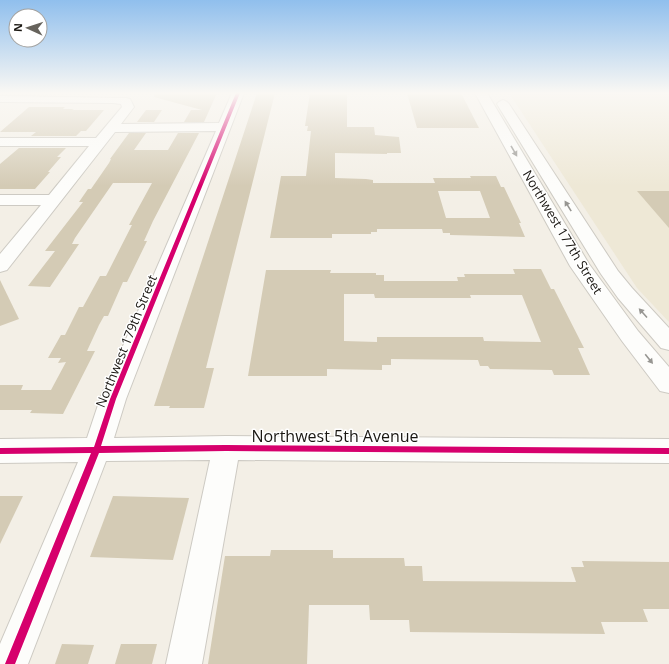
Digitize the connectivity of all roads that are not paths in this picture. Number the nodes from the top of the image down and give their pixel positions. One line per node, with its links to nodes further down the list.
1 (115, 124): 6 (street)
2 (225, 124): 5 (street, Northwest 179th Street)
3 (499, 124): 13 (street, Northwest 177th Street, one-way to 13)
4 (516, 124): 12 (street, Northwest 177th Street, one-way to 4)
5 (224, 127): 6 (street); 16 (street, Northwest 179th Street)
6 (112, 128): 8 (street)
7 (0, 142): 8 (street)
8 (100, 142): 10 (street)
9 (0, 200): 10 (street)
10 (54, 200): 11 (street)
11 (0, 266)
12 (669, 342)
13 (669, 384)
14 (226, 448): 16 (street, Northwest 5th Avenue); 17 (street, Northwest 5th Avenue); 19 (street)
15 (0, 451): 16 (street, Northwest 5th Avenue)
16 (96, 451): 18 (street, Northwest 179th Street)
17 (669, 451)
18 (10, 664)
19 (184, 664)

